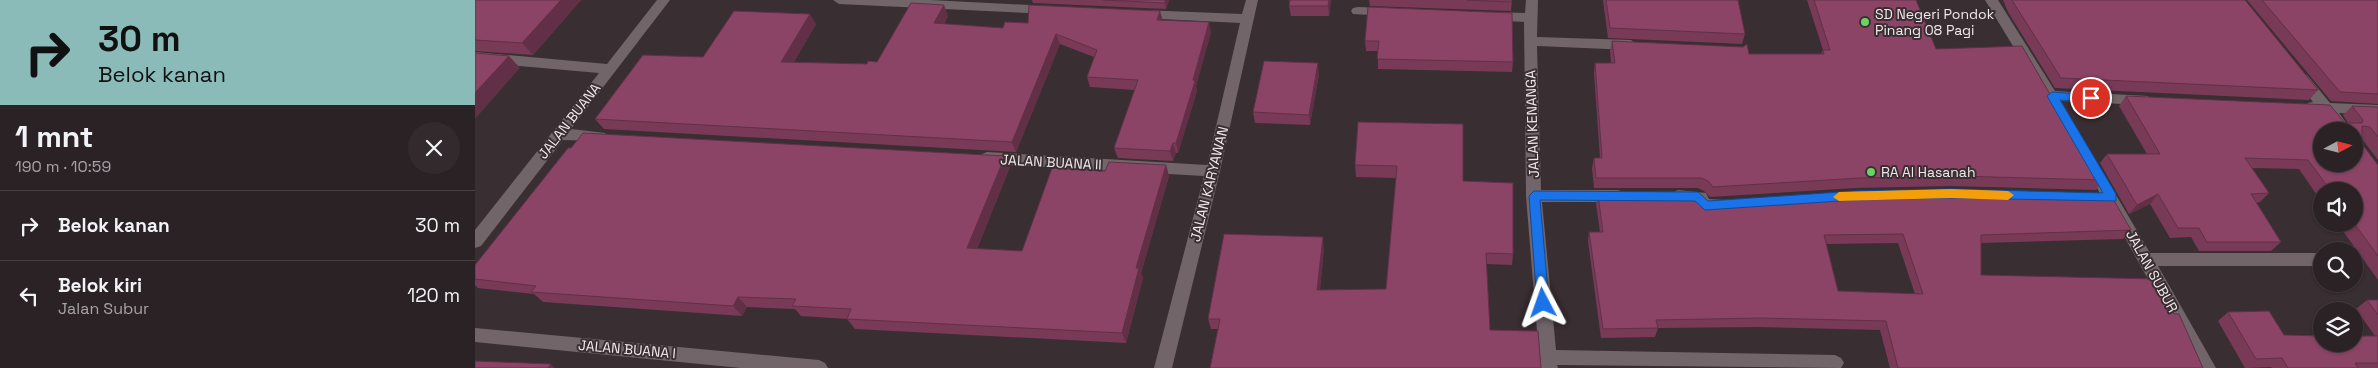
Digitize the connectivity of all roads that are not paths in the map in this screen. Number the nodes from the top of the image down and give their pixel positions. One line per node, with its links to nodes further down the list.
1 (664, 0): 17 (street, JALAN BUANA)
2 (839, 0): 6 (street)
3 (1252, 0): 12 (street, JALAN KARYAWAN)
4 (1532, 0): 11 (street, JALAN KENANGA)
5 (1991, 0): 18 (street, JALAN SUBUR)
6 (1063, 10)
7 (1358, 11): 8 (street)
8 (1396, 12)
9 (1131, 14): 12 (street)
10 (1483, 16): 11 (street)
11 (1531, 18): 13 (street, JALAN KENANGA)
12 (1249, 19): 27 (street, JALAN KARYAWAN)
13 (1530, 42): 14 (street); 28 (street, JALAN KENANGA)
14 (1644, 46)
15 (475, 57): 17 (street)
16 (2291, 64): 21 (street)
17 (610, 69): 24 (street, JALAN BUANA)
18 (2052, 96): 19 (street); 32 (street, JALAN SUBUR)
19 (2160, 101)
20 (2298, 107): 21 (street)
21 (2328, 108): 22 (street); 23 (street)
22 (2378, 110)
23 (2338, 122)
24 (559, 134): 25 (street); 34 (street, JALAN BUANA)
25 (618, 138)
26 (975, 158): 27 (street, JALAN BUANA II)
27 (1213, 171): 42 (street, JALAN KARYAWAN)
28 (1534, 196): 29 (street); 38 (street, JALAN KENANGA)
29 (1631, 196)
30 (1660, 196): 33 (street)
31 (2093, 197): 32 (street)
32 (2112, 198): 36 (street, JALAN SUBUR)
33 (1736, 203)
34 (475, 242)
35 (2313, 259): 36 (street)
36 (2146, 260): 43 (street, JALAN SUBUR)
37 (475, 335): 40 (street, JALAN BUANA I)
38 (1548, 362): 39 (street)
39 (1835, 363)
40 (777, 366): 41 (street, JALAN BUANA I)
41 (819, 368)
42 (1163, 368)
43 (2207, 368)

